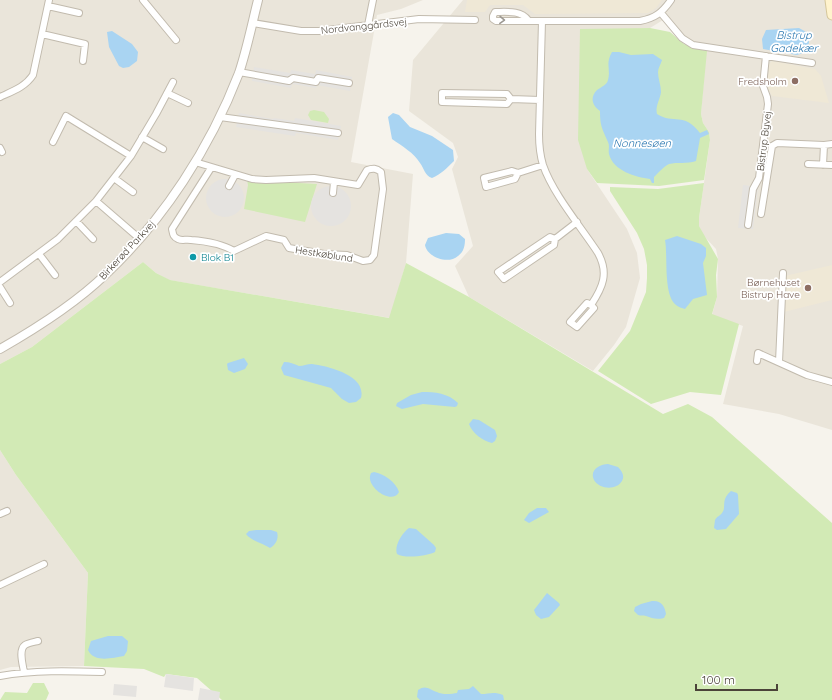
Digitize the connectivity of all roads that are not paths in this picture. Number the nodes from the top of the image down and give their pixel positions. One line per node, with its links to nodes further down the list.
1 (143, 0): 16 (street)
2 (258, 0): 13 (street, Birkerød Parkvej)
3 (373, 0): 14 (street)
4 (671, 0): 8 (street)
5 (830, 0): 9 (main road)
6 (49, 3): 7 (street); 15 (street)
7 (79, 13)
8 (661, 13): 12 (street); 17 (street)
9 (832, 15)
10 (475, 20): 14 (street, Nordvanggårdsvej)
11 (528, 20): 11 (street, one-way to 11); 12 (street)
12 (542, 21): 26 (street)
13 (253, 23): 14 (street, Nordvanggårdsvej); 20 (street, Birkerød Parkvej)
14 (368, 25)
15 (42, 34): 18 (street); 24 (street)
16 (176, 40)
17 (766, 56): 19 (street); 53 (street, Bistrup Byvej)
18 (82, 61)
19 (812, 63)
20 (239, 72): 22 (street); 28 (street, Birkerød Parkvej)
21 (173, 82): 23 (street)
22 (349, 83)
23 (167, 93): 27 (street); 30 (street)
24 (0, 97)
25 (511, 99): 25 (street); 26 (street)
26 (540, 100): 38 (street)
27 (188, 103)
28 (220, 117): 29 (street); 36 (street, Birkerød Parkvej)
29 (338, 133)
30 (142, 136): 34 (street); 35 (street)
31 (53, 142): 35 (street)
32 (832, 144): 33 (street)
33 (824, 145): 39 (street); 50 (street)
34 (163, 149)
35 (131, 156): 44 (street)
36 (195, 162): 41 (street, Hestkøblund); 55 (street, Birkerød Parkvej)
37 (808, 164): 39 (street)
38 (543, 165): 42 (street); 52 (street)
39 (824, 165): 40 (street)
40 (832, 165)
41 (211, 168): 43 (street, Hestkøblund); 45 (street, Hestkøblund)
42 (518, 173): 42 (street)
43 (235, 175): 45 (street, Hestkøblund); 46 (street)
44 (114, 178): 47 (street); 49 (street)
45 (334, 182): 48 (street)
46 (229, 186)
47 (133, 192)
48 (332, 193)
49 (96, 201): 51 (street); 55 (street)
50 (761, 214)
51 (76, 221): 54 (street); 57 (street)
52 (577, 222): 56 (street); 63 (street)
53 (748, 225)
54 (93, 239)
55 (140, 239): 64 (street, Birkerød Parkvej)
56 (555, 239): 56 (street)
57 (39, 254): 59 (street); 60 (street)
58 (784, 273): 66 (street)
59 (54, 275)
60 (1, 280)
61 (0, 287): 62 (street)
62 (10, 303)
63 (591, 305)
64 (0, 350)
65 (756, 361): 66 (street)
66 (779, 362): 67 (street)
67 (832, 382)
68 (7, 511): 69 (street)
69 (0, 514)
70 (44, 564): 71 (street)
71 (0, 585)
72 (38, 641): 73 (street)
73 (24, 672): 74 (street); 75 (street)
74 (102, 672)
75 (0, 676)

